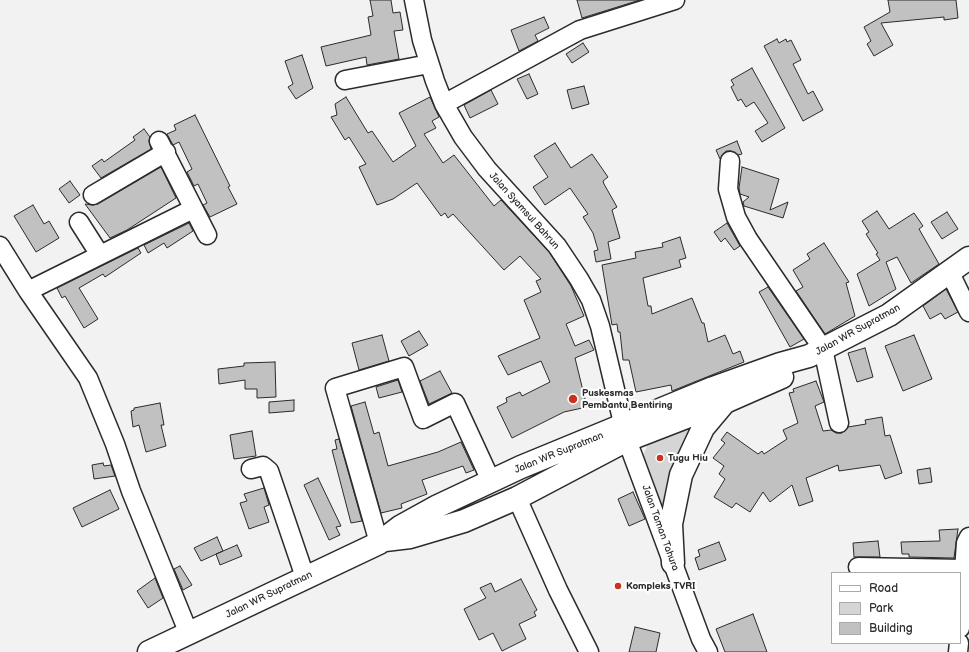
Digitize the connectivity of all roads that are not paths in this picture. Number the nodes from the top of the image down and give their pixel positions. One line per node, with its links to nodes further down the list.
1 (414, 0): 3 (street, Jalan Syamsul Bahrun)
2 (670, 1): 5 (street)
3 (429, 64): 4 (street); 5 (street, Jalan Syamsul Bahrun)
4 (345, 80)
5 (444, 104): 20 (street, Jalan Syamsul Bahrun)
6 (730, 161): 17 (street)
7 (93, 195): 8 (street)
8 (193, 209): 10 (street); 12 (street)
9 (79, 222): 12 (street)
10 (207, 235)
11 (0, 246): 15 (street)
12 (100, 255): 15 (street)
13 (969, 258): 14 (highway, Jalan WR Supratman)
14 (950, 273): 16 (street); 17 (highway, Jalan WR Supratman)
15 (28, 291): 31 (street)
16 (969, 312)
17 (816, 353): 18 (highway); 19 (street); 20 (highway, Jalan WR Supratman)
18 (725, 402): 20 (highway); 26 (highway)
19 (839, 423)
20 (625, 433): 22 (highway, Jalan WR Supratman); 23 (highway); 26 (street, Jalan Taman Tahura)
21 (251, 469): 29 (street)
22 (491, 481): 25 (highway, Jalan WR Supratman); 25 (street)
23 (517, 498): 25 (highway); 33 (street)
24 (969, 537): 28 (street)
25 (382, 541): 29 (highway, Jalan WR Supratman)
26 (673, 563): 34 (street, Jalan Taman Tahura)
27 (858, 567): 28 (street)
28 (963, 569): 30 (street)
29 (305, 577): 31 (highway, Jalan WR Supratman)
30 (961, 608)
31 (189, 634): 32 (highway, Jalan WR Supratman)
32 (149, 652)
33 (589, 652)
34 (708, 652)

